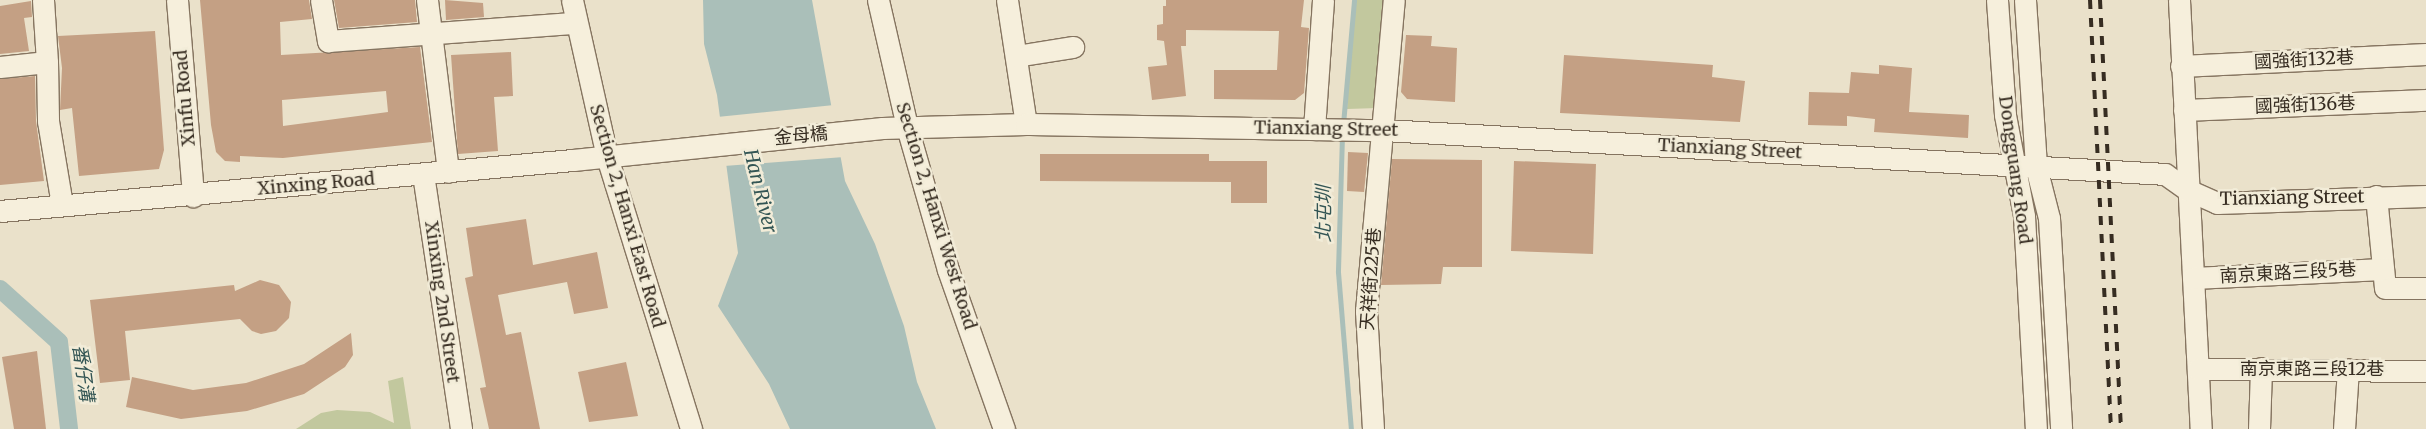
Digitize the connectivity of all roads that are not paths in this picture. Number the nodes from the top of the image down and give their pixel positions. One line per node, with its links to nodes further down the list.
1 (43, 0): 18 (street)
2 (177, 0): 35 (street, Xinfu Road)
3 (321, 0): 14 (street)
4 (426, 0): 14 (street)
5 (572, 0): 13 (street, Section 2, Hanxi East Road)
6 (878, 0): 24 (street, Section 2, Hanxi West Road)
7 (1007, 0): 17 (street)
8 (1323, 0): 26 (street)
9 (1394, 0): 27 (street, 天祥街225巷)
10 (1997, 0): 30 (street, Dongguang Road)
11 (2024, 0): 31 (street, Dongguang Road)
12 (2179, 0): 20 (street)
13 (575, 23): 14 (street); 29 (street, Section 2, Hanxi East Road)
14 (429, 32): 32 (street)
15 (1073, 47): 17 (street)
16 (2426, 54): 20 (street, 國強街132巷)
17 (1016, 56): 23 (street)
18 (47, 62): 19 (street); 38 (street)
19 (0, 66)
20 (2181, 66): 22 (street)
21 (2426, 100): 22 (street, 國強街136巷)
22 (2184, 110): 34 (street)
23 (1026, 124): 24 (street, Tianxiang Street); 26 (street, Tianxiang Street)
24 (907, 127): 25 (street, Tianxiang Street); 49 (street, Section 2, Hanxi West Road)
25 (882, 128): 28 (street, 金母橋)
26 (1314, 129): 27 (street, Tianxiang Street)
27 (1384, 130): 30 (street, Tianxiang Street); 50 (street, 天祥街225巷)
28 (632, 154): 29 (street, Xinxing Road)
29 (607, 157): 32 (street, Xinxing Road); 48 (street, Section 2, Hanxi East Road)
30 (2013, 165): 31 (street, Tianxiang Street); 51 (street, Dongguang Road)
31 (2036, 167): 34 (street, Tianxiang Street); 52 (street, Dongguang Road)
32 (448, 172): 33 (street, Xinxing Road)
33 (423, 174): 35 (street, Xinxing Road); 47 (street, Xinxing 2nd Street)
34 (2188, 190): 36 (street, Tianxiang Street); 41 (street)
35 (193, 196): 38 (street, Xinxing Road)
36 (2376, 196): 37 (street, Tianxiang Street); 40 (street)
37 (2426, 196)
38 (62, 205): 39 (street, Xinxing Road)
39 (0, 210)
40 (2383, 269): 41 (street, 南京東路三段5巷); 42 (street)
41 (2194, 278): 44 (street)
42 (2426, 288)
43 (2261, 368): 44 (street, 南京東路三段12巷); 45 (street, 南京東路三段12巷); 54 (street)
44 (2198, 369): 53 (street)
45 (2348, 369): 46 (street, 南京東路三段12巷); 55 (street)
46 (2426, 371)
47 (461, 429)
48 (692, 429)
49 (1004, 429)
50 (1372, 429)
51 (2036, 429)
52 (2061, 429)
53 (2201, 429)
54 (2259, 429)
55 (2344, 429)

